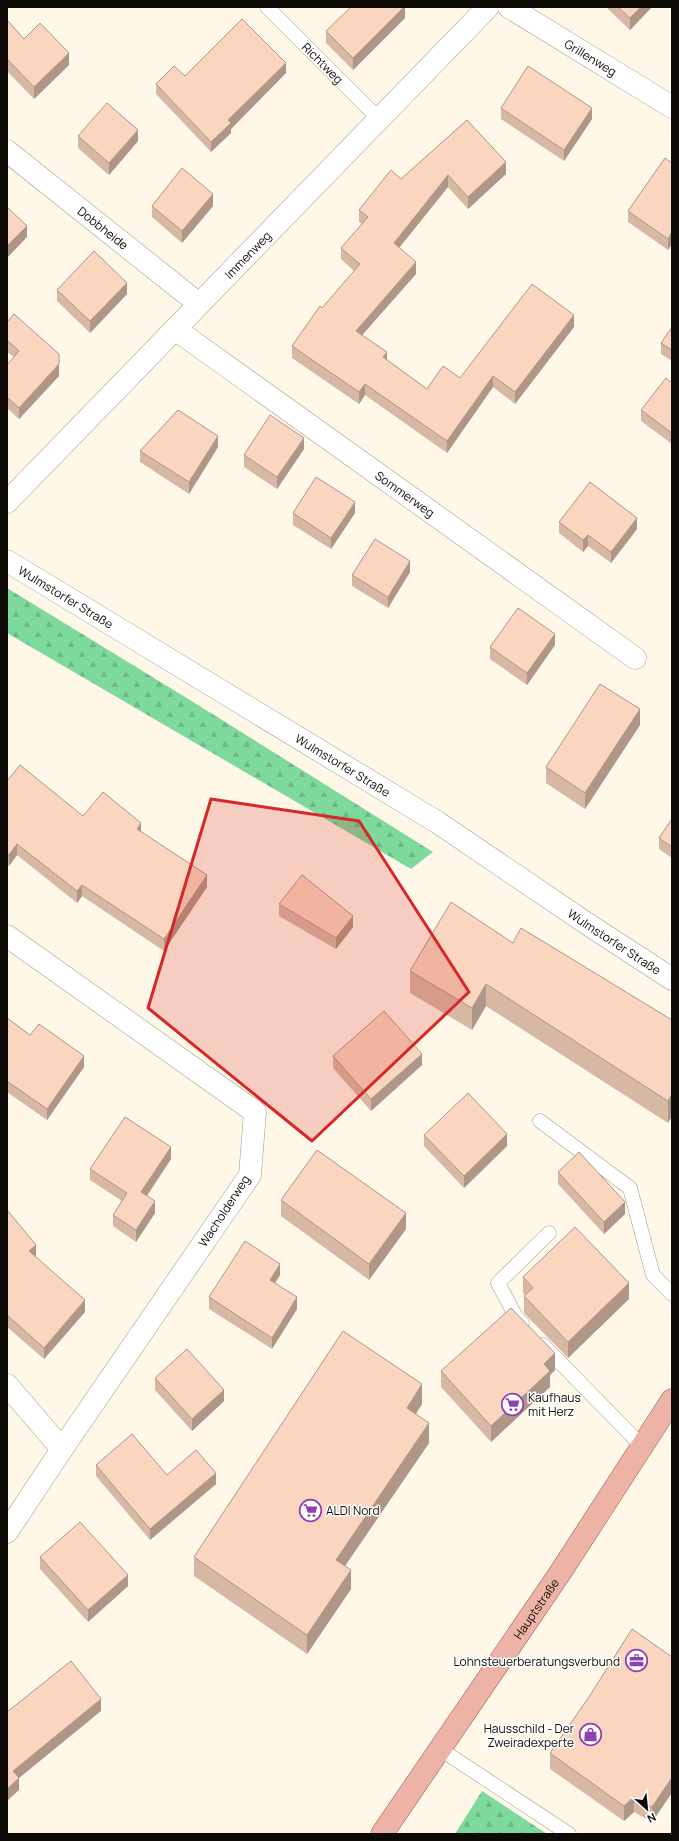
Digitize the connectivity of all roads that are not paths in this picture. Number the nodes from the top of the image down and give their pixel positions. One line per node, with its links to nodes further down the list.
1 (267, 7): 5 (lane, Richtweg)
2 (488, 7): 5 (street, Immenweg)
3 (509, 7): 4 (street, Grillenweg)
4 (672, 107)
5 (379, 119): 7 (street, Immenweg)
6 (7, 151): 7 (street, Dobbheide)
7 (199, 304): 8 (street, Immenweg)
8 (175, 329): 9 (street, Immenweg); 11 (street, Sommerweg)
9 (7, 502)
10 (7, 561): 13 (street, Wulmstorfer Straße)
11 (635, 658)
12 (7, 936): 20 (street, Wacholderweg)
13 (672, 979)
14 (540, 1122): 16 (lane)
15 (549, 1233): 19 (lane)
16 (672, 1294)
17 (7, 1385): 20 (street)
18 (672, 1400): 19 (main road, Hauptstraße)
19 (642, 1446): 22 (main road, Hauptstraße)
20 (62, 1449): 21 (street, Wacholderweg)
21 (7, 1532)
22 (440, 1749): 23 (main road, Hauptstraße); 24 (lane)
23 (382, 1834)
24 (569, 1834)

